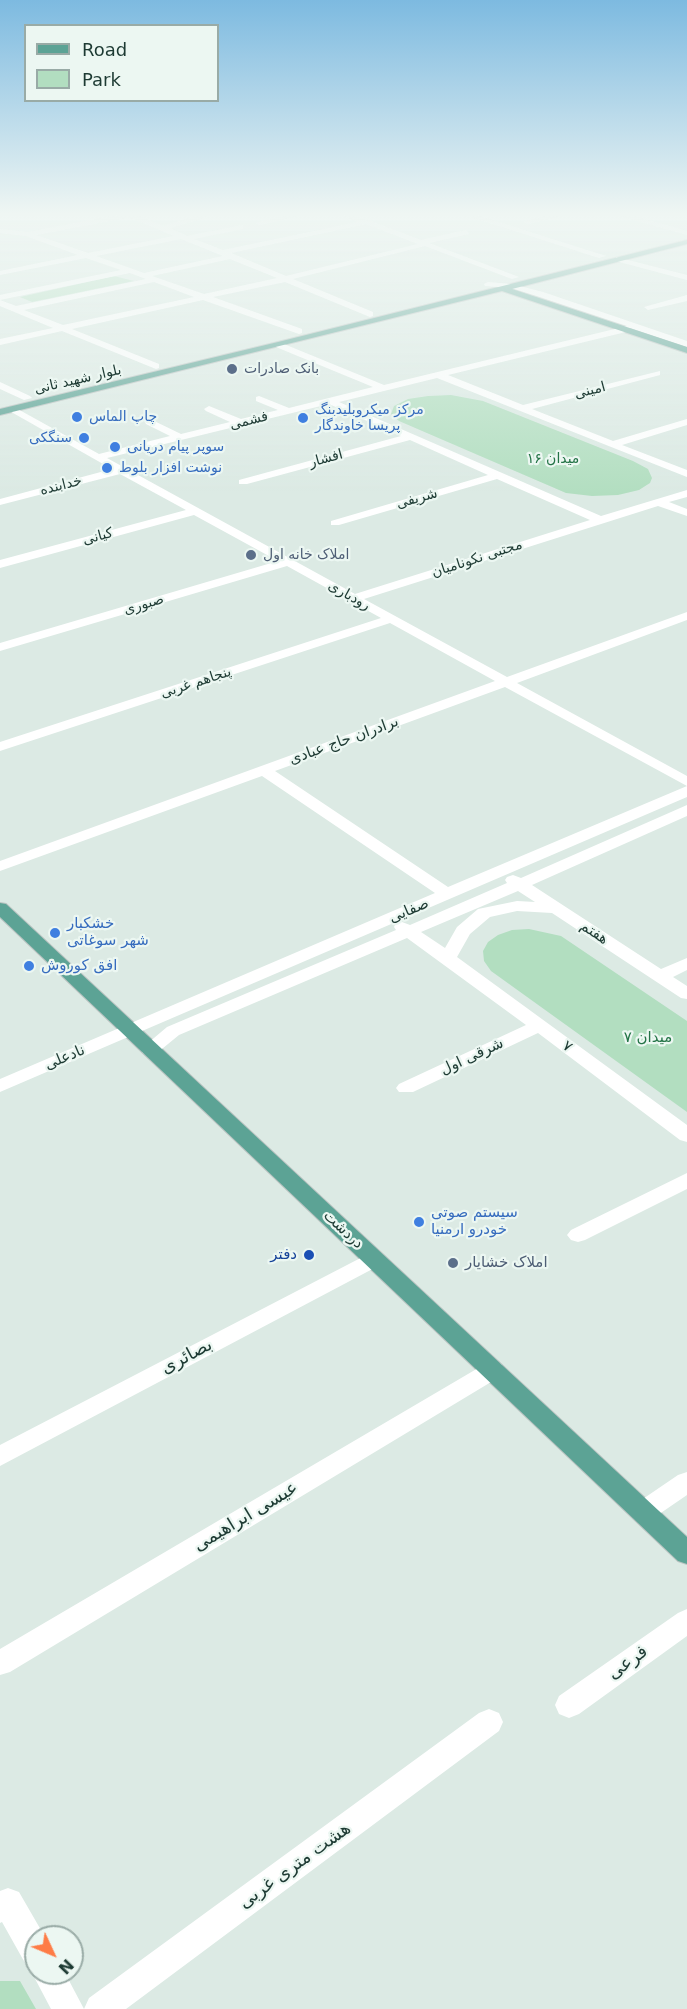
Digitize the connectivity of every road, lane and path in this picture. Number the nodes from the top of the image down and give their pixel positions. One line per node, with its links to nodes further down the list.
1 (15, 309): 10 (street)
2 (152, 309): 10 (street)
3 (237, 309): 12 (street)
4 (357, 309): 9 (street)
5 (391, 309): 9 (main road, بلوار شهید ثانی)
6 (416, 309): 15 (main road, بلوار شهید ثانی)
7 (574, 309): 11 (main road)
8 (583, 309): 14 (street)
9 (370, 314): 12 (main road, بلوار شهید ثانی)
10 (62, 329): 13 (street); 19 (street)
11 (627, 329): 16 (main road); 21 (street)
12 (299, 331): 17 (main road, بلوار شهید ثانی)
13 (0, 342)
14 (687, 344)
15 (279, 345): 18 (main road, بلوار شهید ثانی); 23 (street)
16 (687, 350)
17 (190, 358): 18 (main road); 19 (main road, بلوار شهید ثانی)
18 (205, 363): 28 (main road, بلوار شهید ثانی)
19 (156, 366): 24 (main road, بلوار شهید ثانی)
20 (657, 373): 27 (street, امینی)
21 (439, 375): 23 (street); 27 (street)
22 (0, 385): 24 (street)
23 (383, 388): 26 (street)
24 (27, 398): 28 (main road, بلوار شهید ثانی)
25 (259, 399): 30 (street)
26 (330, 401): 30 (street, فشمی); 34 (street)
27 (523, 408): 36 (street)
28 (4, 409): 37 (street, رودباری)
29 (209, 409): 33 (street)
30 (288, 411): 33 (street, فشمی)
31 (150, 422): 35 (street)
32 (687, 422): 36 (street)
33 (241, 423): 35 (street, فشمی)
34 (410, 436): 40 (street); 41 (street, افشار)
35 (181, 438): 37 (street, فشمی)
36 (613, 444): 39 (street)
37 (98, 458): 38 (street, رودباری)
38 (122, 471): 43 (street, خدابنده); 45 (street, رودباری)
39 (687, 474)
40 (498, 475): 47 (street); 48 (street, شریفی)
41 (243, 482)
42 (687, 493): 44 (street)
43 (0, 502)
44 (659, 502): 46 (street); 47 (street)
45 (195, 511): 49 (street, رودباری); 50 (street, کیانی)
46 (687, 513)
47 (600, 520): 51 (street, مجتبی نکونامیان)
48 (335, 523)
49 (288, 562): 51 (street, رودباری); 54 (street, صبوری)
50 (0, 564)
51 (354, 598): 53 (street, رودباری)
52 (687, 616): 55 (street, برادران حاج عبادی)
53 (391, 619): 55 (street, رودباری); 56 (street, پنجاهم غربی)
54 (0, 647)
55 (506, 682): 57 (street, برادران حاج عبادی); 58 (street, رودباری)
56 (0, 747)
57 (263, 770): 61 (street, برادران حاج عبادی); 64 (street)
58 (687, 782)
59 (687, 791): 62 (street, صفایی)
60 (687, 810): 63 (street)
61 (0, 866)
62 (501, 871): 63 (street, هفتم); 64 (street, صفایی)
63 (520, 884): 66 (street, هفتم); 68 (street)
64 (447, 894): 67 (street, صفایی)
65 (0, 908): 74 (main road, دردشت)
66 (556, 908): 69 (street); 71 (street, هفتم)
67 (390, 918): 68 (street, ۷); 74 (street, صفایی)
68 (409, 932): 69 (street, ۷); 75 (street)
69 (448, 958): 73 (street, ۷)
70 (687, 963): 71 (street)
71 (660, 976): 72 (street, هفتم)
72 (687, 994)
73 (538, 1026): 77 (street, شرقی اول); 78 (street, ۷)
74 (130, 1030): 75 (main road, دردشت); 76 (street, نادعلی)
75 (150, 1049): 81 (main road, دردشت)
76 (0, 1086)
77 (406, 1088)
78 (687, 1135)
79 (687, 1180): 80 (street)
80 (578, 1235)
81 (374, 1259): 82 (main road, دردشت); 83 (street, بصائری)
82 (493, 1370): 85 (main road, دردشت); 88 (street, عیسی ابراهیمی)
83 (0, 1456)
84 (687, 1482): 85 (street)
85 (643, 1512): 86 (main road, دردشت)
86 (687, 1553)
87 (687, 1621): 89 (street, فرعی)
88 (0, 1663)
89 (570, 1706)
90 (489, 1722): 95 (street, هشت متری غربی)
91 (0, 1908): 92 (street)
92 (24, 1931)
93 (55, 1985): 94 (street)
94 (68, 2009)
95 (100, 2009)

